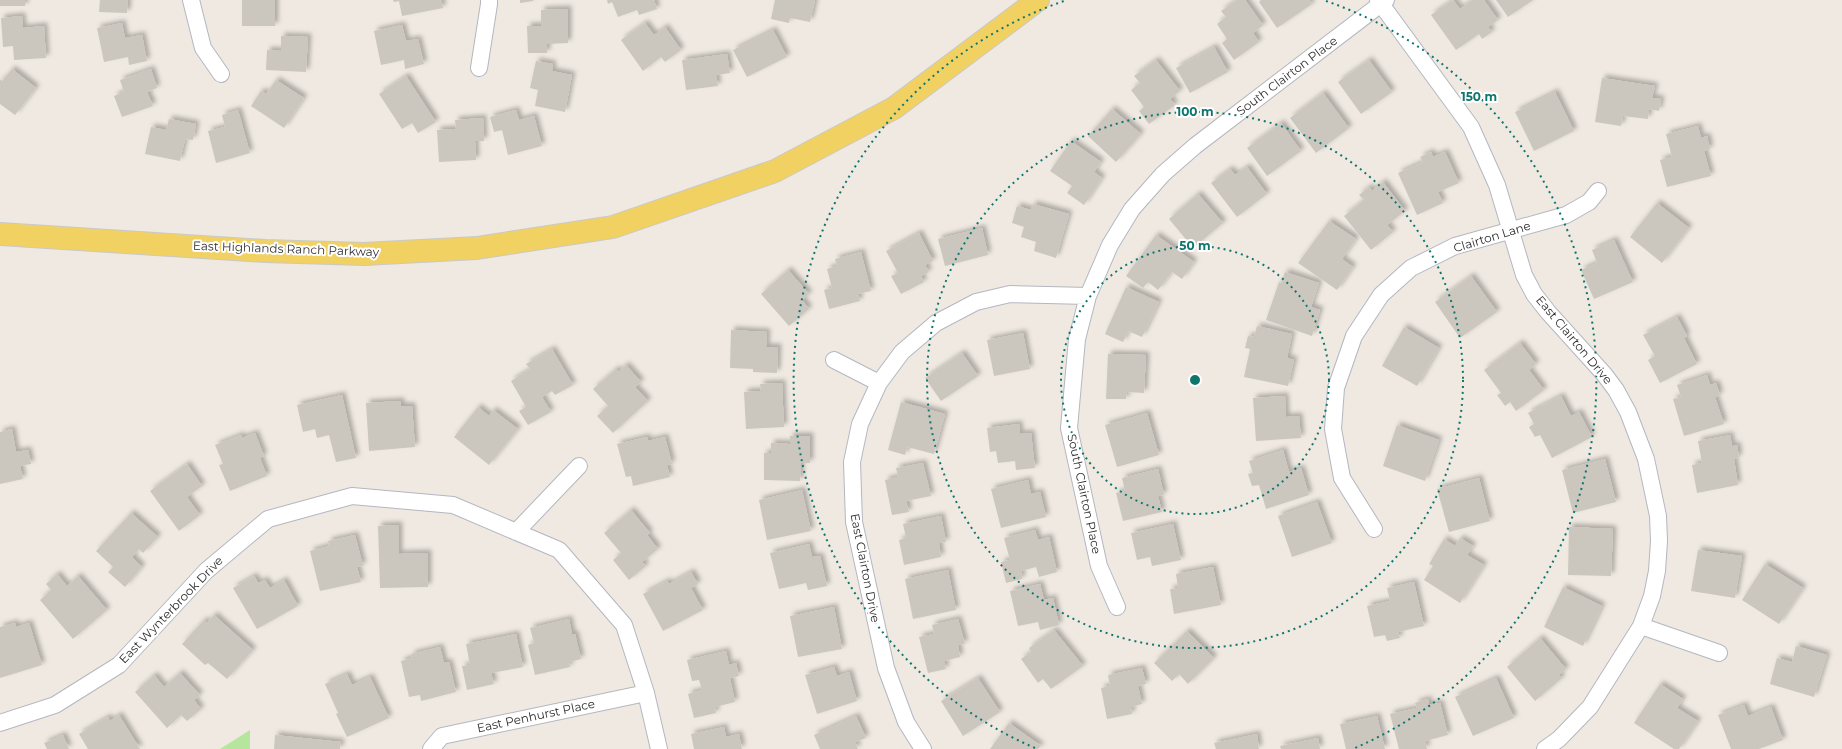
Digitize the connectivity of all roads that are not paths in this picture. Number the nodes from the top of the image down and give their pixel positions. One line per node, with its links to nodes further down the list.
1 (191, 0): 6 (street)
2 (489, 0): 5 (street)
3 (1038, 0): 9 (main road, East Highlands Ranch Parkway)
4 (1382, 1): 8 (street, East Clairton Drive); 10 (street, South Clairton Place)
5 (479, 68)
6 (221, 74)
7 (1598, 191): 8 (street, Clairton Lane)
8 (1511, 230): 14 (street, Clairton Lane); 17 (street, East Clairton Drive)
9 (0, 234)
10 (1088, 296): 12 (street, East Clairton Drive); 16 (street, South Clairton Place)
11 (834, 360): 12 (street)
12 (879, 383): 23 (street, East Clairton Drive)
13 (579, 466): 15 (street)
14 (1374, 529)
15 (516, 532): 19 (street, East Wynterbrook Drive); 20 (street, East Wynterbrook Drive)
16 (1117, 606)
17 (1641, 626): 18 (street); 24 (street, East Clairton Drive)
18 (1719, 652)
19 (646, 693): 21 (street, East Penhurst Place); 22 (street, East Wynterbrook Drive)
20 (0, 723)
21 (431, 749)
22 (659, 749)
23 (923, 749)
24 (1545, 749)

